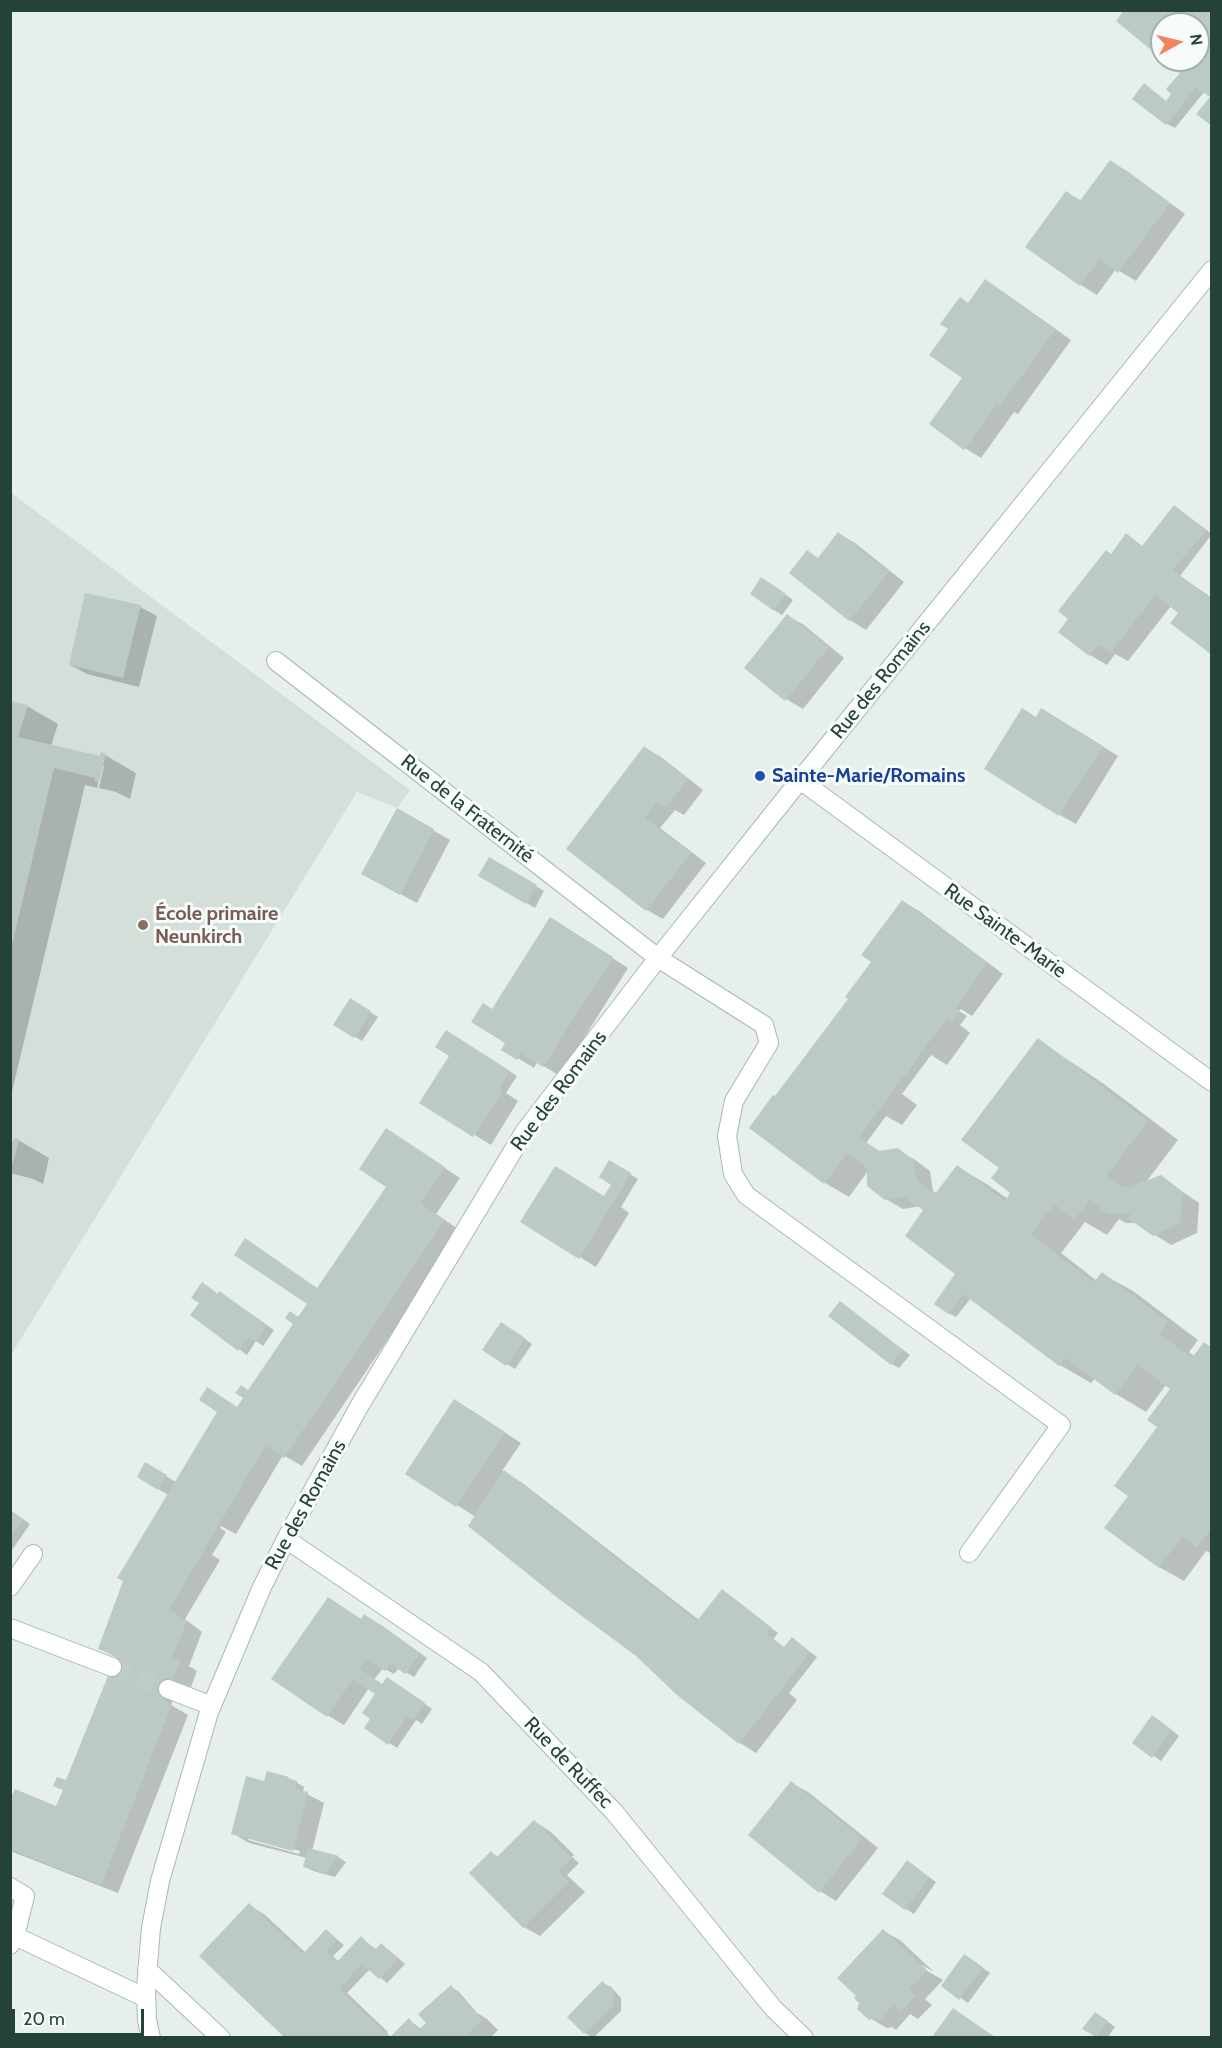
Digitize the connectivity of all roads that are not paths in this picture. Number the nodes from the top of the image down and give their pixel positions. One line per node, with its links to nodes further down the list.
1 (1212, 270): 3 (street, Rue des Romains)
2 (276, 661): 4 (street, Rue de la Fraternité)
3 (800, 780): 4 (street, Rue des Romains); 5 (street, Rue Sainte-Marie)
4 (658, 958): 6 (street, Rue des Romains); 7 (street, Rue de la Fraternité)
5 (1212, 1082)
6 (286, 1539): 13 (street, Rue des Romains); 20 (street, Rue de Ruffec)
7 (969, 1553)
8 (33, 1554): 9 (street)
9 (10, 1587)
10 (10, 1628): 11 (street)
11 (112, 1667)
12 (168, 1689): 13 (street)
13 (212, 1706): 16 (street, Rue des Romains)
14 (10, 1887): 15 (street)
15 (13, 1940): 17 (street)
16 (147, 1969): 17 (street, Rue des Romains); 19 (street)
17 (146, 1998): 18 (street, Rue des Romains)
18 (151, 2037)
19 (221, 2037)
20 (804, 2037)

